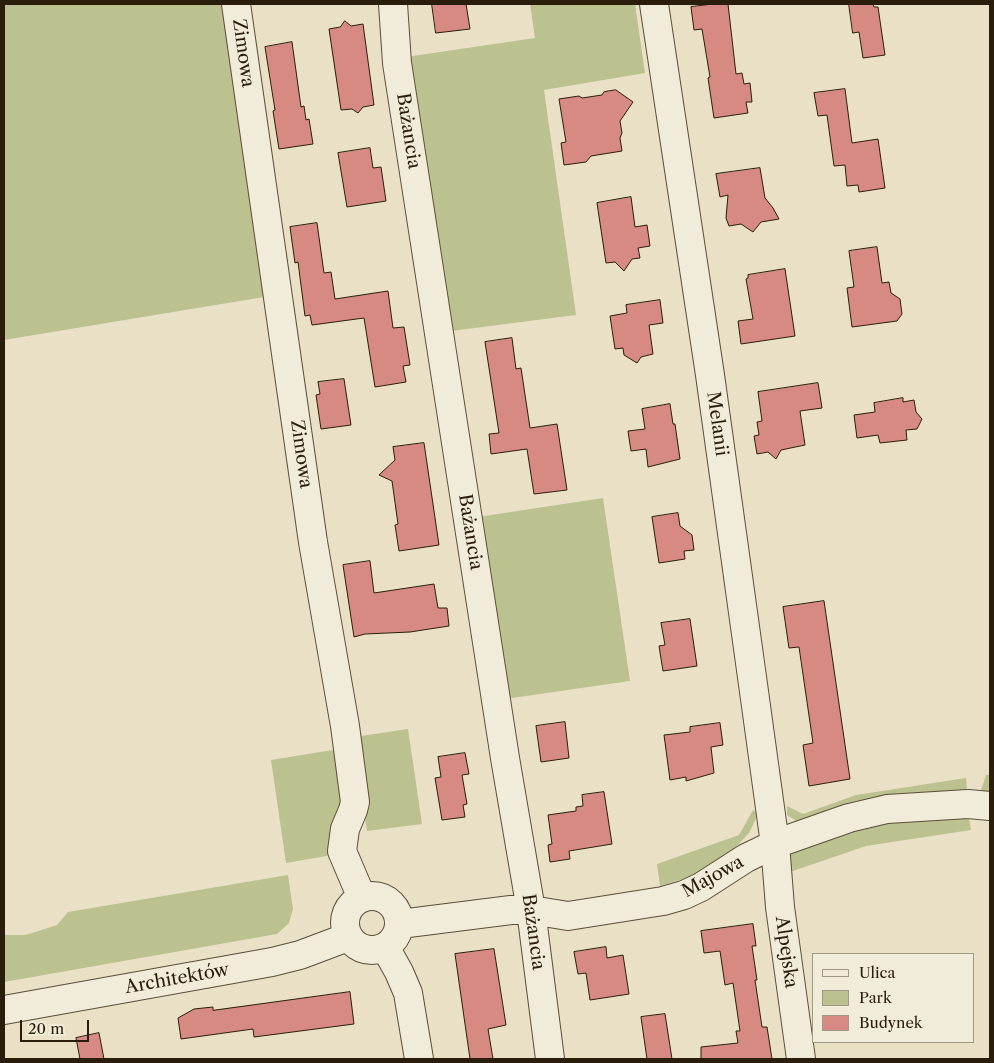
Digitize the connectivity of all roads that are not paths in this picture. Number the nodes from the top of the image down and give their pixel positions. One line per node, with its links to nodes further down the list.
1 (236, 4): 6 (street, Zimowa)
2 (394, 4): 7 (street, Bażancia)
3 (654, 4): 5 (street, Melanii)
4 (990, 806): 5 (street, Majowa)
5 (775, 844): 7 (street, Majowa); 14 (street, Alpejska)
6 (362, 898): 8 (street); 9 (street)
7 (531, 910): 8 (street, Majowa); 13 (street, Bażancia)
8 (400, 924): 10 (street)
9 (348, 937): 10 (street); 11 (street, Architektów)
10 (385, 947): 12 (street)
11 (4, 1010)
12 (419, 1059)
13 (550, 1059)
14 (801, 1059)

